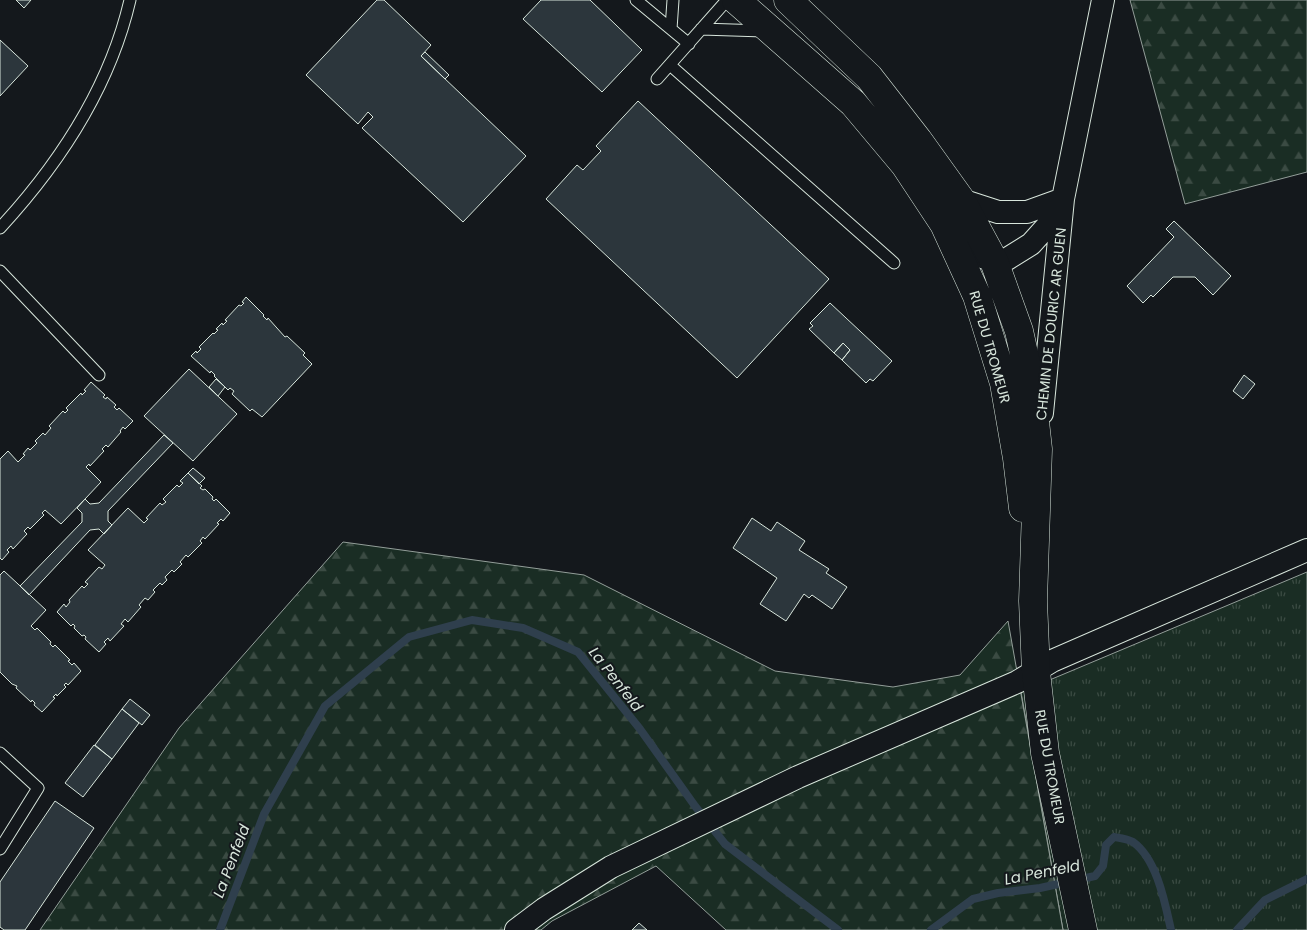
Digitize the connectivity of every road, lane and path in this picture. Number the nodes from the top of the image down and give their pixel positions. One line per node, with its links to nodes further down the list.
1 (130, 0): 17 (lane)
2 (636, 0): 8 (lane)
3 (673, 0): 8 (lane)
4 (727, 0): 9 (lane)
5 (736, 0): 10 (main road, RUE DU TROMEUR)
6 (788, 0): 15 (main road, RUE DU TROMEUR)
7 (1103, 0): 16 (street, CHEMIN DE DOURIC AR GUEN)
8 (671, 29): 11 (lane)
9 (701, 29): 10 (lane); 11 (lane)
10 (772, 31): 14 (main road, RUE DU TROMEUR)
11 (689, 44): 12 (lane)
12 (670, 65): 13 (lane); 19 (lane)
13 (657, 79)
14 (853, 104): 18 (street); 21 (main road, RUE DU TROMEUR)
15 (961, 200): 16 (street); 18 (main road, RUE DU TROMEUR)
16 (1063, 200): 18 (street, CHEMIN DE DOURIC AR GUEN); 23 (street, CHEMIN DE DOURIC AR GUEN)
17 (0, 228)
18 (994, 261): 21 (street); 23 (main road, RUE DU TROMEUR)
19 (894, 263)
20 (0, 271): 22 (lane)
21 (977, 296): 25 (main road, RUE DU TROMEUR)
22 (99, 375)
23 (1038, 449): 25 (main road, RUE DU TROMEUR)
24 (1307, 550): 26 (street)
25 (1034, 601): 26 (main road, RUE DU TROMEUR)
26 (1036, 672): 29 (street); 30 (main road, RUE DU TROMEUR)
27 (0, 753): 28 (lane)
28 (0, 849)
29 (516, 930)
30 (1084, 930)

